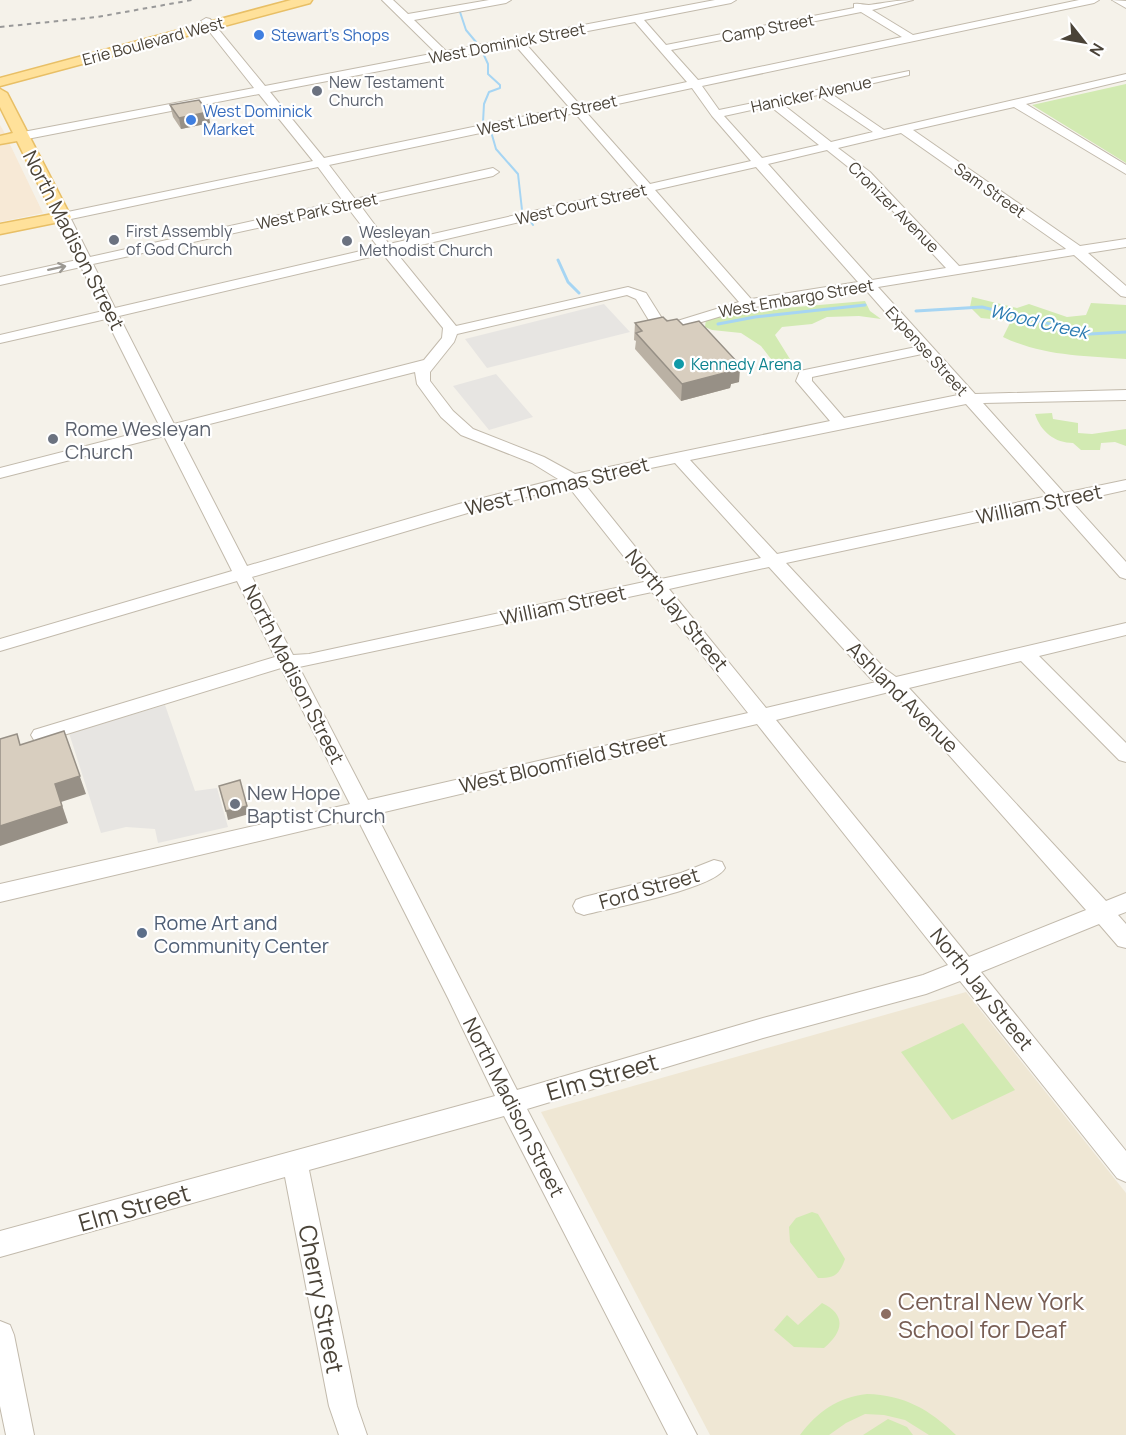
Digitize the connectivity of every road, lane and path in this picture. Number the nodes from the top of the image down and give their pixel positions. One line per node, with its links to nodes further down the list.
1 (285, 0): 16 (main road, Erie Boulevard West)
2 (306, 0): 16 (main road, Erie Boulevard West)
3 (387, 0): 14 (street)
4 (506, 0): 14 (street)
5 (690, 0): 12 (street)
6 (731, 0): 12 (street, West Dominick Street)
7 (848, 0): 13 (street)
8 (908, 0): 13 (street, Camp Street)
9 (1094, 0): 17 (street, West Liberty Street)
10 (1117, 0): 11 (street)
11 (1126, 5)
12 (702, 6): 15 (street, West Dominick Street)
13 (863, 9): 17 (street); 19 (street, Camp Street)
14 (406, 18): 20 (street)
15 (637, 18): 18 (street, West Dominick Street); 19 (street, Expense Street)
16 (208, 24): 22 (main road, Erie Boulevard West); 24 (main road, Erie Boulevard West); 26 (street)
17 (911, 38): 25 (street, West Liberty Street)
18 (518, 41): 20 (street, West Dominick Street); 31 (street)
19 (662, 49): 25 (street, Expense Street)
20 (444, 55): 26 (street, West Dominick Street)
21 (905, 73): 27 (street, Hanicker Avenue)
22 (0, 76)
23 (1126, 77): 30 (street, West Court Street)
24 (0, 82)
25 (695, 84): 31 (street, West Liberty Street); 32 (street, Expense Street)
26 (262, 90): 35 (street, West Dominick Street); 39 (street)
27 (821, 92): 29 (street, Hanicker Avenue); 34 (street)
28 (0, 93): 35 (main road, North Madison Street)
29 (772, 102): 32 (street, Hanicker Avenue); 37 (street, Cronizer Avenue)
30 (1016, 103): 33 (street, West Court Street); 40 (street)
31 (579, 109): 39 (street, West Liberty Street); 42 (street)
32 (716, 114): 38 (street, Expense Street)
33 (903, 129): 34 (street, West Court Street); 48 (street, Sam Street)
34 (883, 134): 37 (street, West Court Street)
35 (22, 136): 36 (main road, West Dominick Street); 44 (main road, North Madison Street)
36 (0, 140)
37 (829, 146): 38 (street, West Court Street); 50 (street, Cronizer Avenue)
38 (760, 162): 42 (street, West Court Street); 52 (street, Expense Street)
39 (321, 163): 43 (street); 44 (street, West Liberty Street)
40 (1126, 170)
41 (493, 172): 43 (street, West Park Street)
42 (647, 188): 47 (street, West Court Street); 54 (street)
43 (351, 204): 47 (street); 49 (street, West Park Street)
44 (63, 216): 45 (main road, West Liberty Street); 49 (street, North Madison Street)
45 (0, 229)
46 (1126, 243): 48 (street, West Embargo Street)
47 (386, 249): 55 (street, West Court Street); 56 (street)
48 (1077, 251): 50 (street, West Embargo Street); 53 (street, Sam Street)
49 (84, 262): 51 (street, West Park Street, one-way to 49); 55 (street, North Madison Street)
50 (956, 271): 52 (street, West Embargo Street)
51 (0, 281)
52 (868, 285): 54 (street, West Embargo Street); 58 (street, Expense Street)
53 (1126, 293)
54 (748, 304): 56 (street, West Embargo Street)
55 (111, 313): 57 (street, West Court Street); 63 (street, North Madison Street)
56 (451, 331): 59 (street)
57 (0, 339)
58 (926, 349): 61 (street, Expense Street); 62 (street)
59 (428, 364): 63 (street); 66 (street, North Jay Street)
60 (1126, 395): 61 (street, West Thomas Street)
61 (970, 398): 62 (street, West Thomas Street); 68 (street, Expense Street)
62 (841, 424): 64 (street, West Thomas Street)
63 (168, 430): 65 (street); 71 (street, North Madison Street)
64 (678, 457): 66 (street, West Thomas Street); 69 (street, Ashland Avenue)
65 (0, 473)
66 (571, 479): 71 (street, West Thomas Street); 72 (street, North Jay Street)
67 (1126, 485): 68 (street, William Street)
68 (1059, 499): 69 (street, William Street); 70 (street, Expense Street)
69 (774, 560): 72 (street, William Street); 77 (street, Ashland Avenue)
70 (1126, 573)
71 (242, 574): 74 (street, West Thomas Street); 76 (street, North Madison Street)
72 (657, 584): 76 (street, William Street); 78 (street, North Jay Street)
73 (1126, 629): 75 (street, West Bloomfield Street)
74 (0, 645)
75 (1024, 654): 77 (street, West Bloomfield Street); 80 (street)
76 (287, 662): 79 (street, William Street); 81 (street, North Madison Street)
77 (893, 685): 78 (street, West Bloomfield Street); 86 (street, Ashland Avenue)
78 (763, 716): 81 (street, West Bloomfield Street); 88 (street, North Jay Street)
79 (41, 735)
80 (1126, 755)
81 (364, 810): 83 (street, West Bloomfield Street); 89 (street, North Madison Street)
82 (714, 868): 85 (street, Ford Street)
83 (0, 893)
84 (1126, 902): 86 (street, Elm Street)
85 (584, 906)
86 (1102, 913): 87 (street, Ashland Avenue); 88 (street, Elm Street)
87 (1126, 939)
88 (966, 970): 89 (street, Elm Street); 91 (street, North Jay Street)
89 (510, 1102): 90 (street, Elm Street); 96 (street, North Madison Street)
90 (295, 1162): 92 (street, Elm Street); 95 (street, Cherry Street)
91 (1126, 1170)
92 (0, 1244)
93 (0, 1335): 94 (street)
94 (20, 1435)
95 (353, 1435)
96 (683, 1435)

